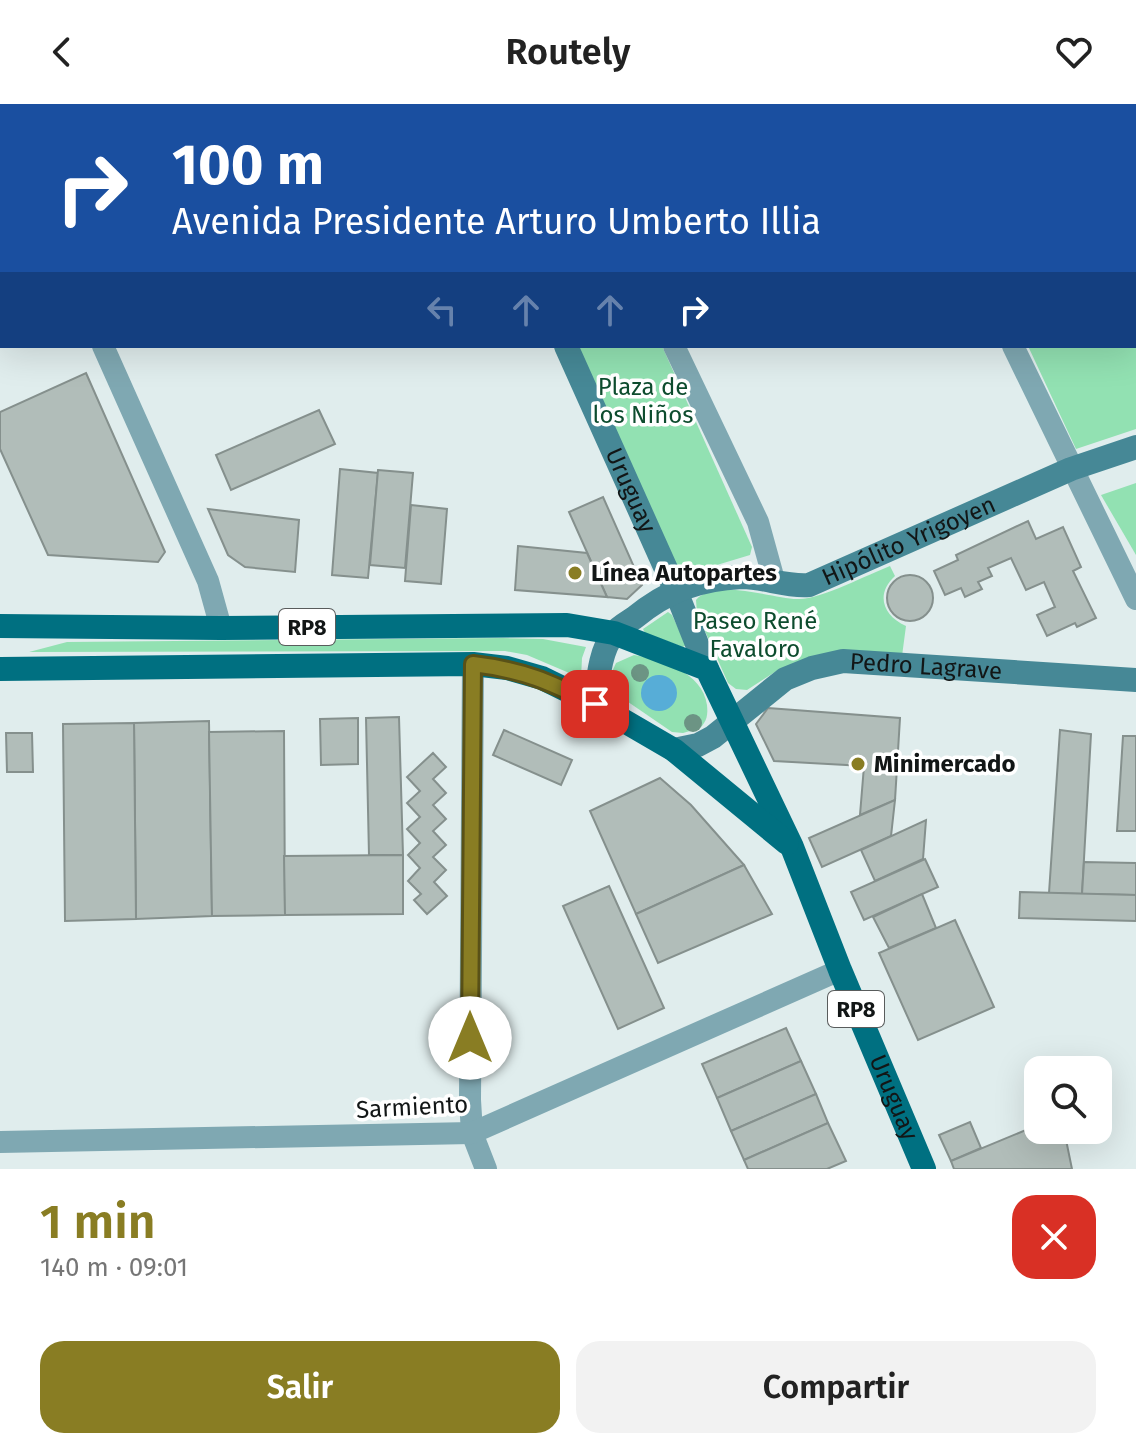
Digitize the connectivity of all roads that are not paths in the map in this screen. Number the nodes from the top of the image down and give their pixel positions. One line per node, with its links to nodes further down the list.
1 (104, 348): 11 (street)
2 (567, 348): 8 (street, Uruguay)
3 (675, 348): 7 (street)
4 (1014, 348): 6 (street)
5 (1136, 447): 6 (street, Hipólito Yrigoyen)
6 (1071, 469): 7 (street, Hipólito Yrigoyen); 9 (street)
7 (774, 580): 8 (street, Hipólito Yrigoyen)
8 (675, 589): 12 (street); 15 (street, Uruguay)
9 (1136, 599)
10 (0, 626): 11 (main road, RP8)
11 (221, 628): 12 (main road, RP8)
12 (614, 633): 15 (main road, RP8); 17 (street)
13 (473, 664): 14 (main road, RP8); 17 (main road, RP8); 22 (street)
14 (0, 669)
15 (707, 669): 18 (main road, RP8)
16 (1136, 680): 18 (street, Pedro Lagrave)
17 (595, 704): 19 (main road, RP8)
18 (731, 721): 19 (street, Pedro Lagrave); 20 (main road, RP8)
19 (674, 750): 20 (main road, RP8)
20 (792, 847): 21 (main road, Uruguay / RP8)
21 (840, 970): 22 (street, Sarmiento); 25 (main road, Uruguay / RP8)
22 (472, 1133): 23 (street, Sarmiento); 24 (street)
23 (0, 1142)
24 (486, 1169)
25 (924, 1169)

